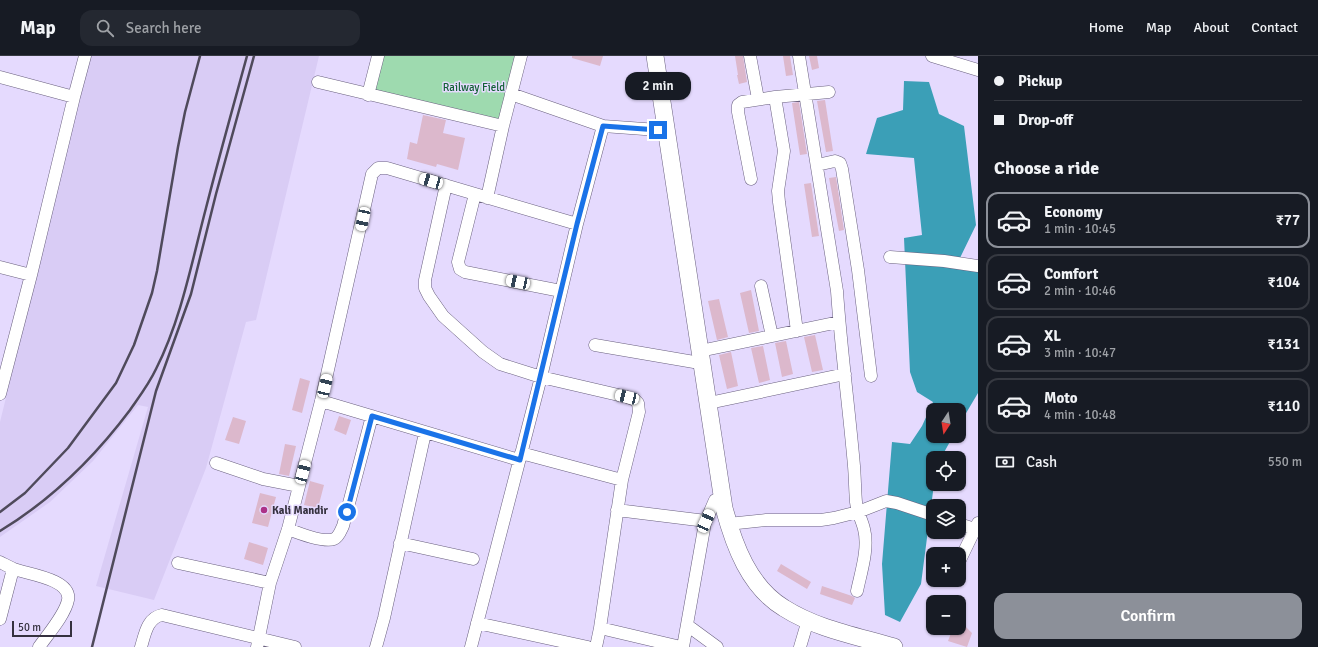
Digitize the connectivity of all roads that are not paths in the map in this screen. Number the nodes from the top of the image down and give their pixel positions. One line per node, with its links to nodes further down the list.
1 (85, 56): 17 (street)
2 (378, 56): 16 (street)
3 (521, 56): 14 (street)
4 (646, 56): 22 (highway)
5 (654, 56): 39 (highway)
6 (750, 56): 19 (street)
7 (799, 56): 15 (street)
8 (932, 56): 9 (street)
9 (956, 60): 10 (street)
10 (978, 70)
11 (0, 77): 17 (street)
12 (318, 82): 16 (street)
13 (829, 92): 15 (street)
14 (511, 94): 20 (street); 21 (street)
15 (805, 94): 18 (street); 23 (street)
16 (368, 95): 20 (street)
17 (74, 96): 32 (street)
18 (775, 98): 19 (street); 36 (street)
19 (758, 99): 24 (street)
20 (503, 126): 27 (street)
21 (603, 126): 22 (street); 28 (street)
22 (658, 130): 39 (highway)
23 (817, 165): 35 (street); 41 (street)
24 (751, 179)
25 (446, 185): 26 (street); 42 (street); 44 (street)
26 (475, 194): 27 (street); 34 (street)
27 (487, 198): 28 (street)
28 (577, 224): 34 (street)
29 (890, 257): 30 (street)
30 (978, 266)
31 (0, 267): 32 (street)
32 (30, 275): 43 (street)
33 (762, 286): 37 (street)
34 (561, 291): 42 (street)
35 (839, 322): 36 (street); 40 (street)
36 (797, 331): 37 (street)
37 (772, 336): 39 (street)
38 (595, 345): 39 (street)
39 (697, 356): 45 (highway); 52 (highway)
40 (845, 374): 45 (street); 54 (street)
41 (871, 376)
42 (541, 377): 48 (street); 50 (street)
43 (0, 394)
44 (321, 401): 46 (street); 51 (street)
45 (709, 402): 57 (highway)
46 (372, 416): 47 (street); 60 (street)
47 (425, 433): 48 (street); 61 (street)
48 (520, 457): 50 (street); 70 (street)
49 (216, 463): 51 (street)
50 (622, 480): 53 (street)
51 (299, 486): 60 (street)
52 (715, 500): 56 (street); 71 (highway)
53 (617, 510): 56 (street); 73 (street)
54 (858, 512): 55 (street); 57 (street); 68 (street)
55 (926, 513)
56 (706, 521): 72 (street)
57 (728, 524): 71 (highway)
58 (966, 525): 59 (street)
59 (977, 527): 62 (street)
60 (288, 529): 67 (street)
61 (400, 543): 63 (street); 79 (street)
62 (966, 548)
63 (473, 559)
64 (0, 562): 66 (street)
65 (178, 563): 67 (street)
66 (13, 569): 69 (street); 76 (street)
67 (270, 583): 74 (street)
68 (857, 591)
69 (0, 619)
70 (477, 623): 80 (street); 81 (street)
71 (807, 624): 75 (highway); 85 (street)
72 (687, 625): 83 (street); 84 (street)
73 (600, 628): 82 (street); 83 (street)
74 (258, 643): 77 (street); 78 (street)
75 (885, 646)
76 (39, 647)
77 (141, 647)
78 (295, 647)
79 (376, 647)
80 (471, 647)
81 (588, 647)
82 (596, 647)
83 (682, 647)
84 (717, 647)
85 (800, 647)

